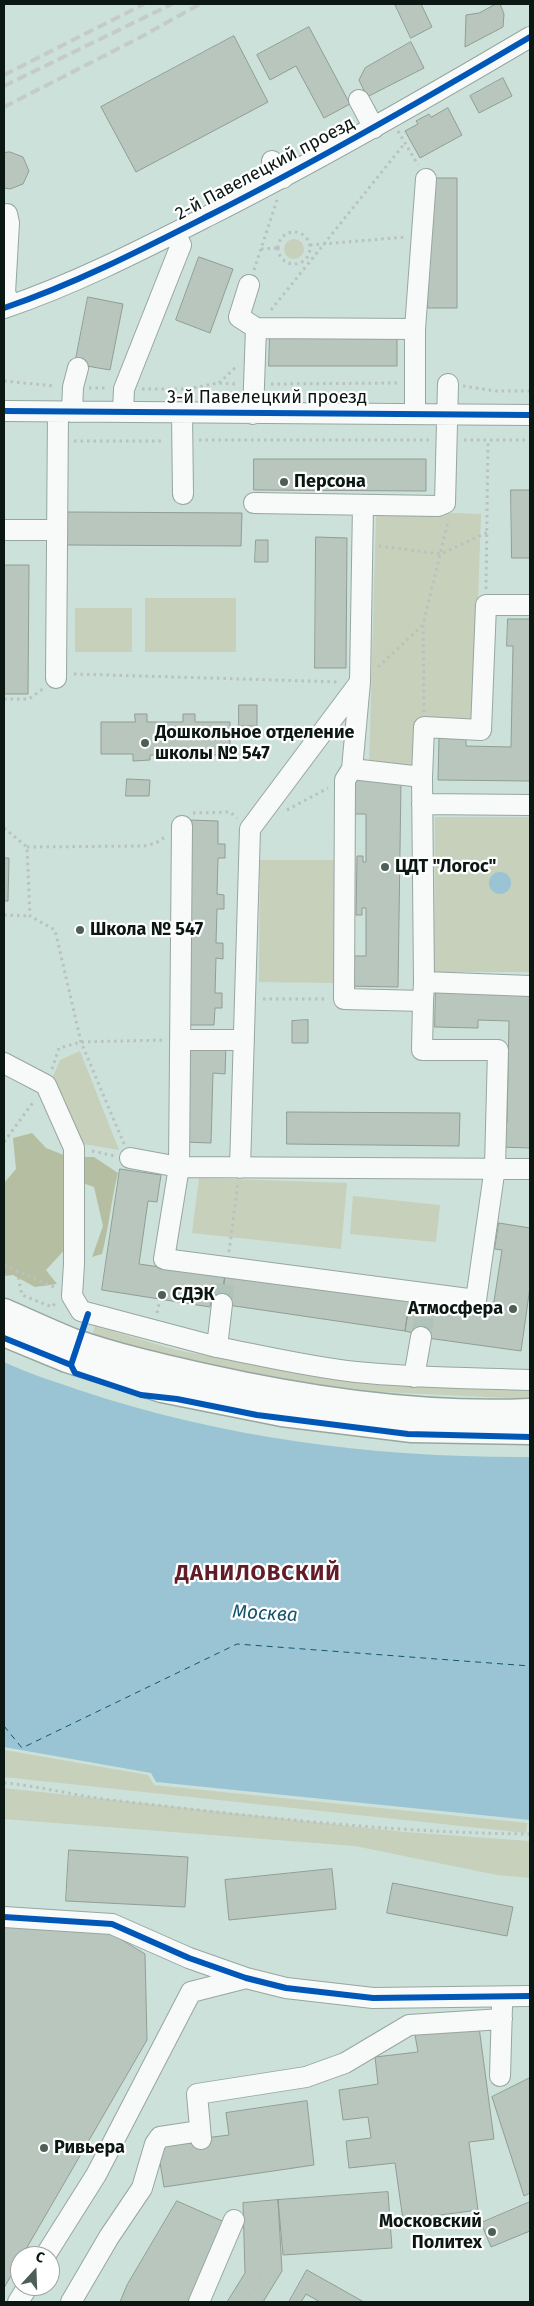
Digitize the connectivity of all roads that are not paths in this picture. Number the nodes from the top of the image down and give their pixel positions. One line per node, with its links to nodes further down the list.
1 (530, 37): 3 (street, 2-й Павелецкий проезд)
2 (359, 100): 3 (street)
3 (374, 128): 6 (street, 2-й Павелецкий проезд)
4 (272, 161): 6 (street)
5 (426, 180): 12 (street)
6 (281, 186): 8 (street, 2-й Павелецкий проезд)
7 (4, 217): 10 (street)
8 (175, 234): 10 (street, 2-й Павелецкий проезд); 17 (street)
9 (249, 285): 11 (street)
10 (7, 307)
11 (256, 328): 12 (street); 19 (street)
12 (415, 329): 20 (street)
13 (78, 368): 16 (street)
14 (448, 384): 21 (street)
15 (4, 411): 16 (street, 3-й Павелецкий проезд)
16 (65, 412): 17 (street, 3-й Павелецкий проезд); 27 (street)
17 (123, 412): 18 (street, 3-й Павелецкий проезд)
18 (182, 413): 19 (street, 3-й Павелецкий проезд); 23 (street)
19 (254, 414): 20 (street, 3-й Павелецкий проезд)
20 (415, 414): 21 (street, 3-й Павелецкий проезд)
21 (447, 414): 22 (street, 3-й Павелецкий проезд); 25 (street)
22 (530, 415)
23 (183, 494)
24 (254, 503): 25 (street)
25 (362, 506): 30 (street)
26 (4, 530): 27 (street)
27 (57, 530): 29 (street)
28 (530, 605): 32 (street)
29 (56, 678)
30 (360, 682): 31 (street); 39 (street)
31 (348, 774): 32 (street); 37 (street)
32 (422, 778): 33 (street)
33 (422, 804): 34 (street); 37 (street)
34 (530, 805)
35 (182, 826): 38 (street)
36 (530, 986): 37 (street)
37 (424, 992): 43 (street)
38 (180, 1040): 39 (street); 42 (street)
39 (244, 1040): 44 (street)
40 (4, 1063): 46 (street)
41 (130, 1158): 42 (street)
42 (179, 1167): 43 (street); 44 (street)
43 (495, 1167): 44 (street); 45 (street)
44 (240, 1168)
45 (530, 1169)
46 (72, 1300): 51 (street); 52 (street)
47 (222, 1304): 52 (street)
48 (4, 1312): 51 (main road)
49 (4, 1333): 56 (main road)
50 (421, 1337): 53 (street)
51 (72, 1341): 55 (main road)
52 (217, 1347): 53 (street)
53 (414, 1377): 54 (street)
54 (530, 1380)
55 (530, 1412)
56 (530, 1431)
57 (4, 1917): 58 (street)
58 (246, 1978): 59 (street); 64 (street)
59 (503, 1996): 60 (street); 61 (street)
60 (530, 1996)
61 (502, 2019): 62 (street); 65 (street)
62 (500, 2076)
63 (234, 2220): 66 (street)
64 (51, 2246)
65 (71, 2302)
66 (199, 2302)

